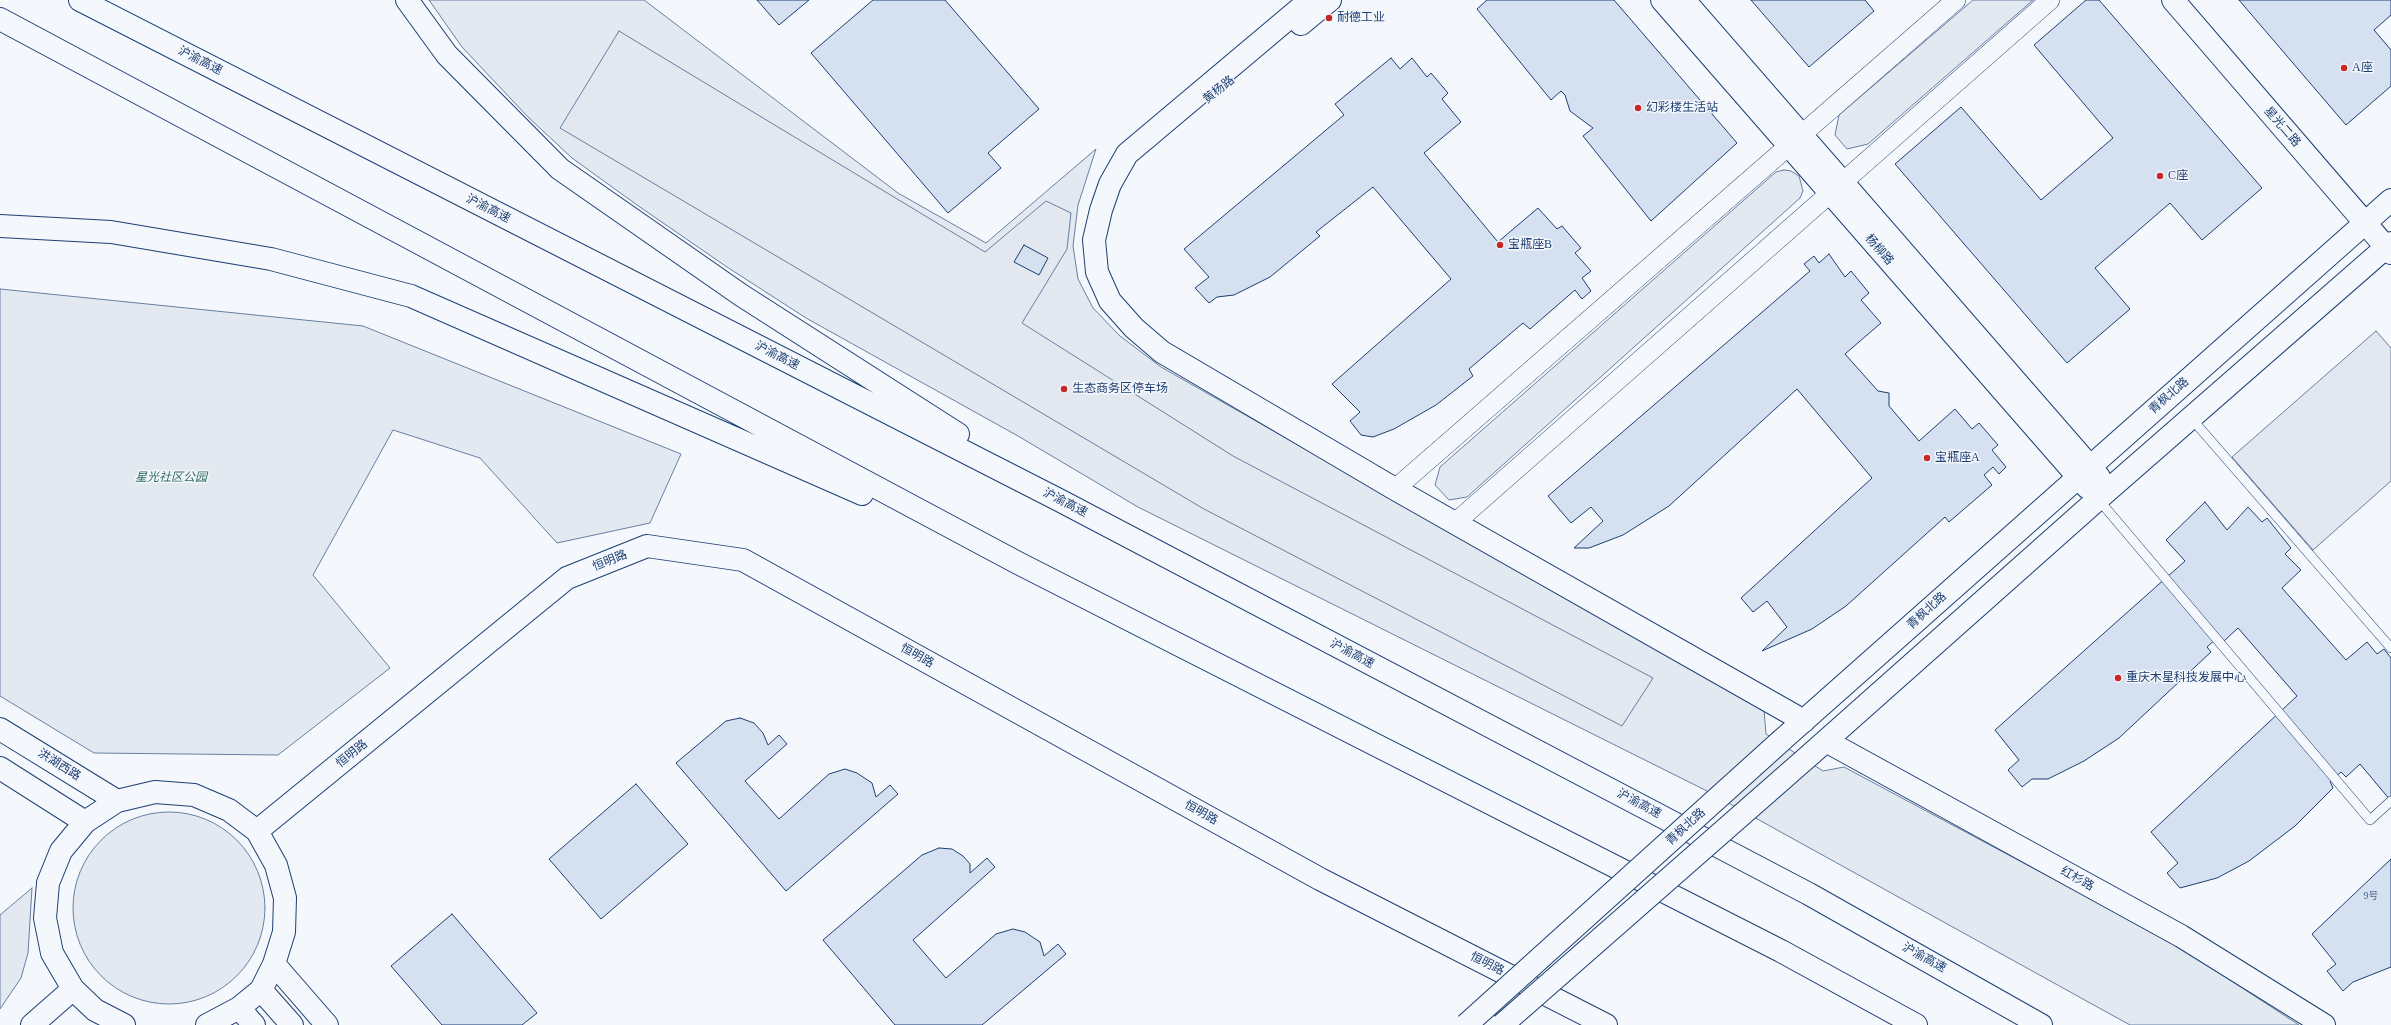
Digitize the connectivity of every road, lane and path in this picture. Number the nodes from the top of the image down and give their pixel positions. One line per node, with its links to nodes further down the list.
1 (80, 0): 22 (main road, 沪渝高速)
2 (407, 0): 22 (main road)
3 (1310, 0): 12 (main road)
4 (1330, 0): 12 (main road, 黄杨路)
5 (1662, 0): 11 (main road, 杨柳路)
6 (1684, 0): 11 (main road, 杨柳路)
7 (1956, 0): 11 (street)
8 (2050, 0): 13 (street)
9 (2173, 0): 15 (main road, 星光二路)
10 (0, 19): 24 (main road)
11 (1795, 140): 13 (main road, 杨柳路); 20 (street)
12 (1110, 184): 20 (main road)
13 (1836, 188): 19 (main road, 杨柳路); 23 (street)
14 (2391, 200): 15 (main road, 青枫北路)
15 (2365, 223): 17 (main road, 星光二路); 19 (main road, 青枫北路)
16 (0, 226): 24 (main road)
17 (2389, 248): 18 (main road)
18 (2190, 418): 21 (main road); 25 (lane)
19 (2084, 471): 21 (main road, 杨柳路); 26 (main road, 青枫北路)
20 (1395, 489): 23 (main road)
21 (2104, 494): 28 (main road); 30 (lane)
22 (1060, 500): 48 (main road, 沪渝高速)
23 (1455, 523): 26 (main road)
24 (1018, 563): 47 (main road)
25 (2391, 648)
26 (1804, 721): 44 (main road, 青枫北路, bridge)
27 (0, 728): 31 (main road, 洪湖西路)
28 (1818, 748): 45 (main road, bridge); 49 (main road, 红杉路)
29 (0, 768): 32 (main road)
30 (2391, 800)
31 (117, 801): 32 (main road); 33 (main road)
32 (85, 822): 35 (main road)
33 (257, 831): 34 (main road); 46 (main road, 恒明路)
34 (274, 964): 36 (main road); 43 (main road)
35 (73, 990): 38 (main road); 39 (main road)
36 (261, 990): 37 (main road); 42 (main road)
37 (239, 1008): 40 (main road); 41 (main road)
38 (111, 1023)
39 (32, 1025)
40 (208, 1025)
41 (254, 1025)
42 (292, 1025)
43 (327, 1025)
44 (1466, 1025)
45 (1502, 1025)
46 (1606, 1025)
47 (1916, 1025)
48 (2042, 1025)
49 (2324, 1025)

